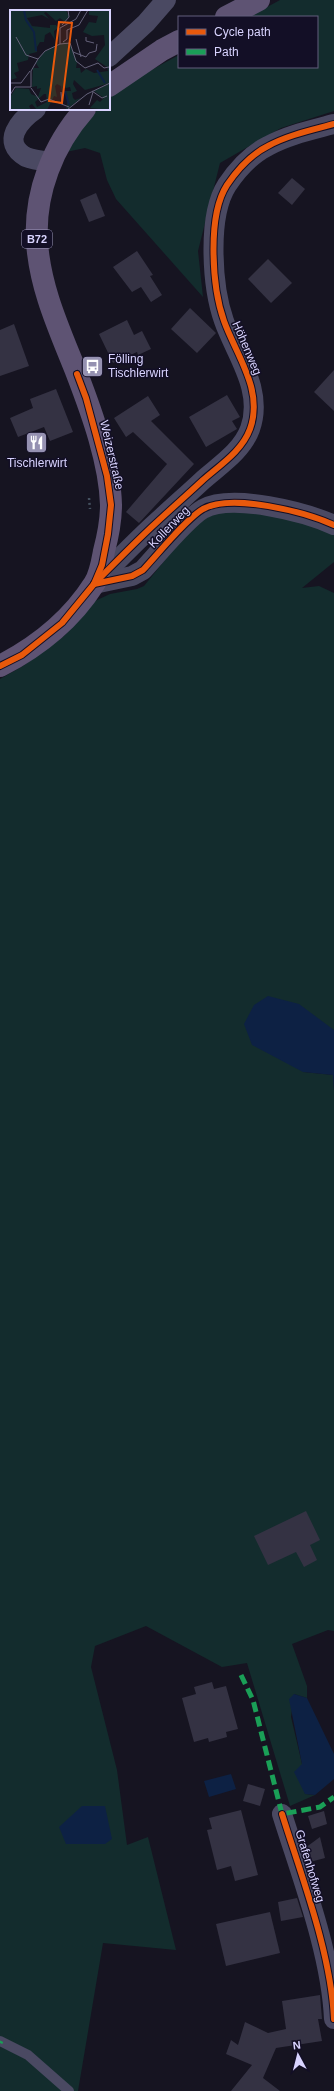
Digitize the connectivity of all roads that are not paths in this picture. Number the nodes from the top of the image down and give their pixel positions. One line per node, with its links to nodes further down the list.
1 (166, 0): 5 (street)
2 (259, 0): 3 (main road)
3 (228, 16)
4 (178, 42): 6 (main road)
5 (110, 56)
6 (110, 85)
7 (35, 110): 10 (street)
8 (84, 110): 10 (main road, Weizerstraße / B72)
9 (334, 124): 12 (street, Höhenweg)
10 (51, 162): 12 (main road, Weizerstraße / B72)
11 (334, 525): 12 (street, Kollerweg)
12 (94, 584): 13 (main road, Weizerstraße / B72)
13 (0, 666)
14 (282, 1814): 15 (street, Grafenhofweg)
15 (334, 2019)
16 (0, 2041): 17 (lane)
17 (70, 2091)

